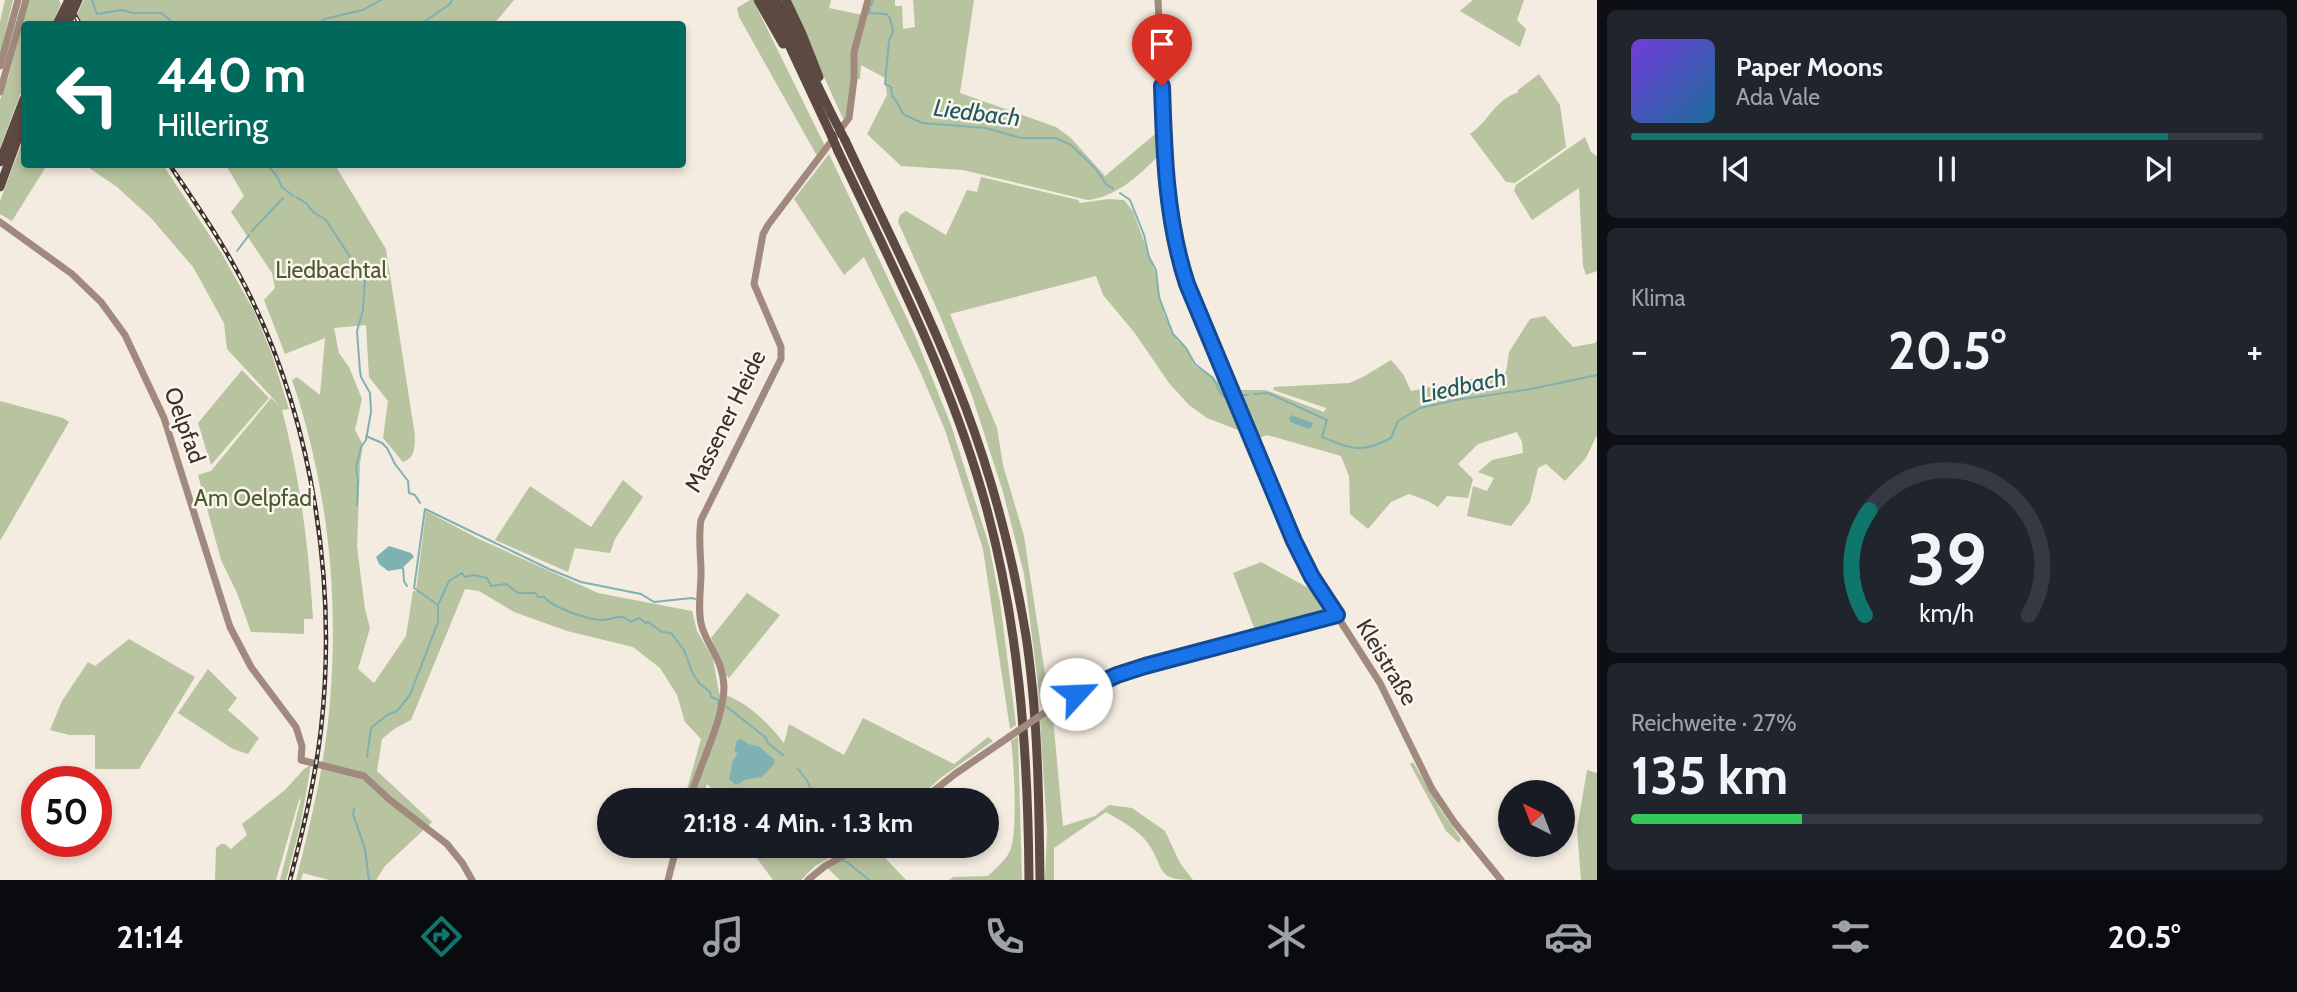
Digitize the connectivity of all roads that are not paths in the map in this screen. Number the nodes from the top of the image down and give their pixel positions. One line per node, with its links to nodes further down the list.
1 (18, 0): 13 (street)
2 (26, 0): 15 (street)
3 (69, 0): 11 (highway, bridge)
4 (78, 0): 12 (highway, bridge)
5 (758, 0): 14 (highway)
6 (768, 0): 14 (highway)
7 (776, 0): 17 (highway)
8 (786, 0): 17 (highway)
9 (869, 0): 23 (street, Massener Heide)
10 (1158, 0): 22 (street)
11 (58, 21)
12 (68, 21)
13 (0, 66)
14 (803, 76): 30 (highway, bridge)
15 (0, 92)
16 (21, 107): 19 (highway)
17 (832, 116): 31 (highway, bridge)
18 (21, 129): 20 (highway)
19 (0, 162)
20 (0, 187)
21 (0, 222): 27 (street, Oelpfad)
22 (1337, 615): 24 (street, Kleistraße, bridge); 32 (street, Kleistraße)
23 (693, 788)
24 (937, 788)
25 (674, 858): 28 (street)
26 (839, 858): 29 (street)
27 (471, 880)
28 (668, 880)
29 (807, 880)
30 (1029, 880)
31 (1040, 880)
32 (1502, 880)

